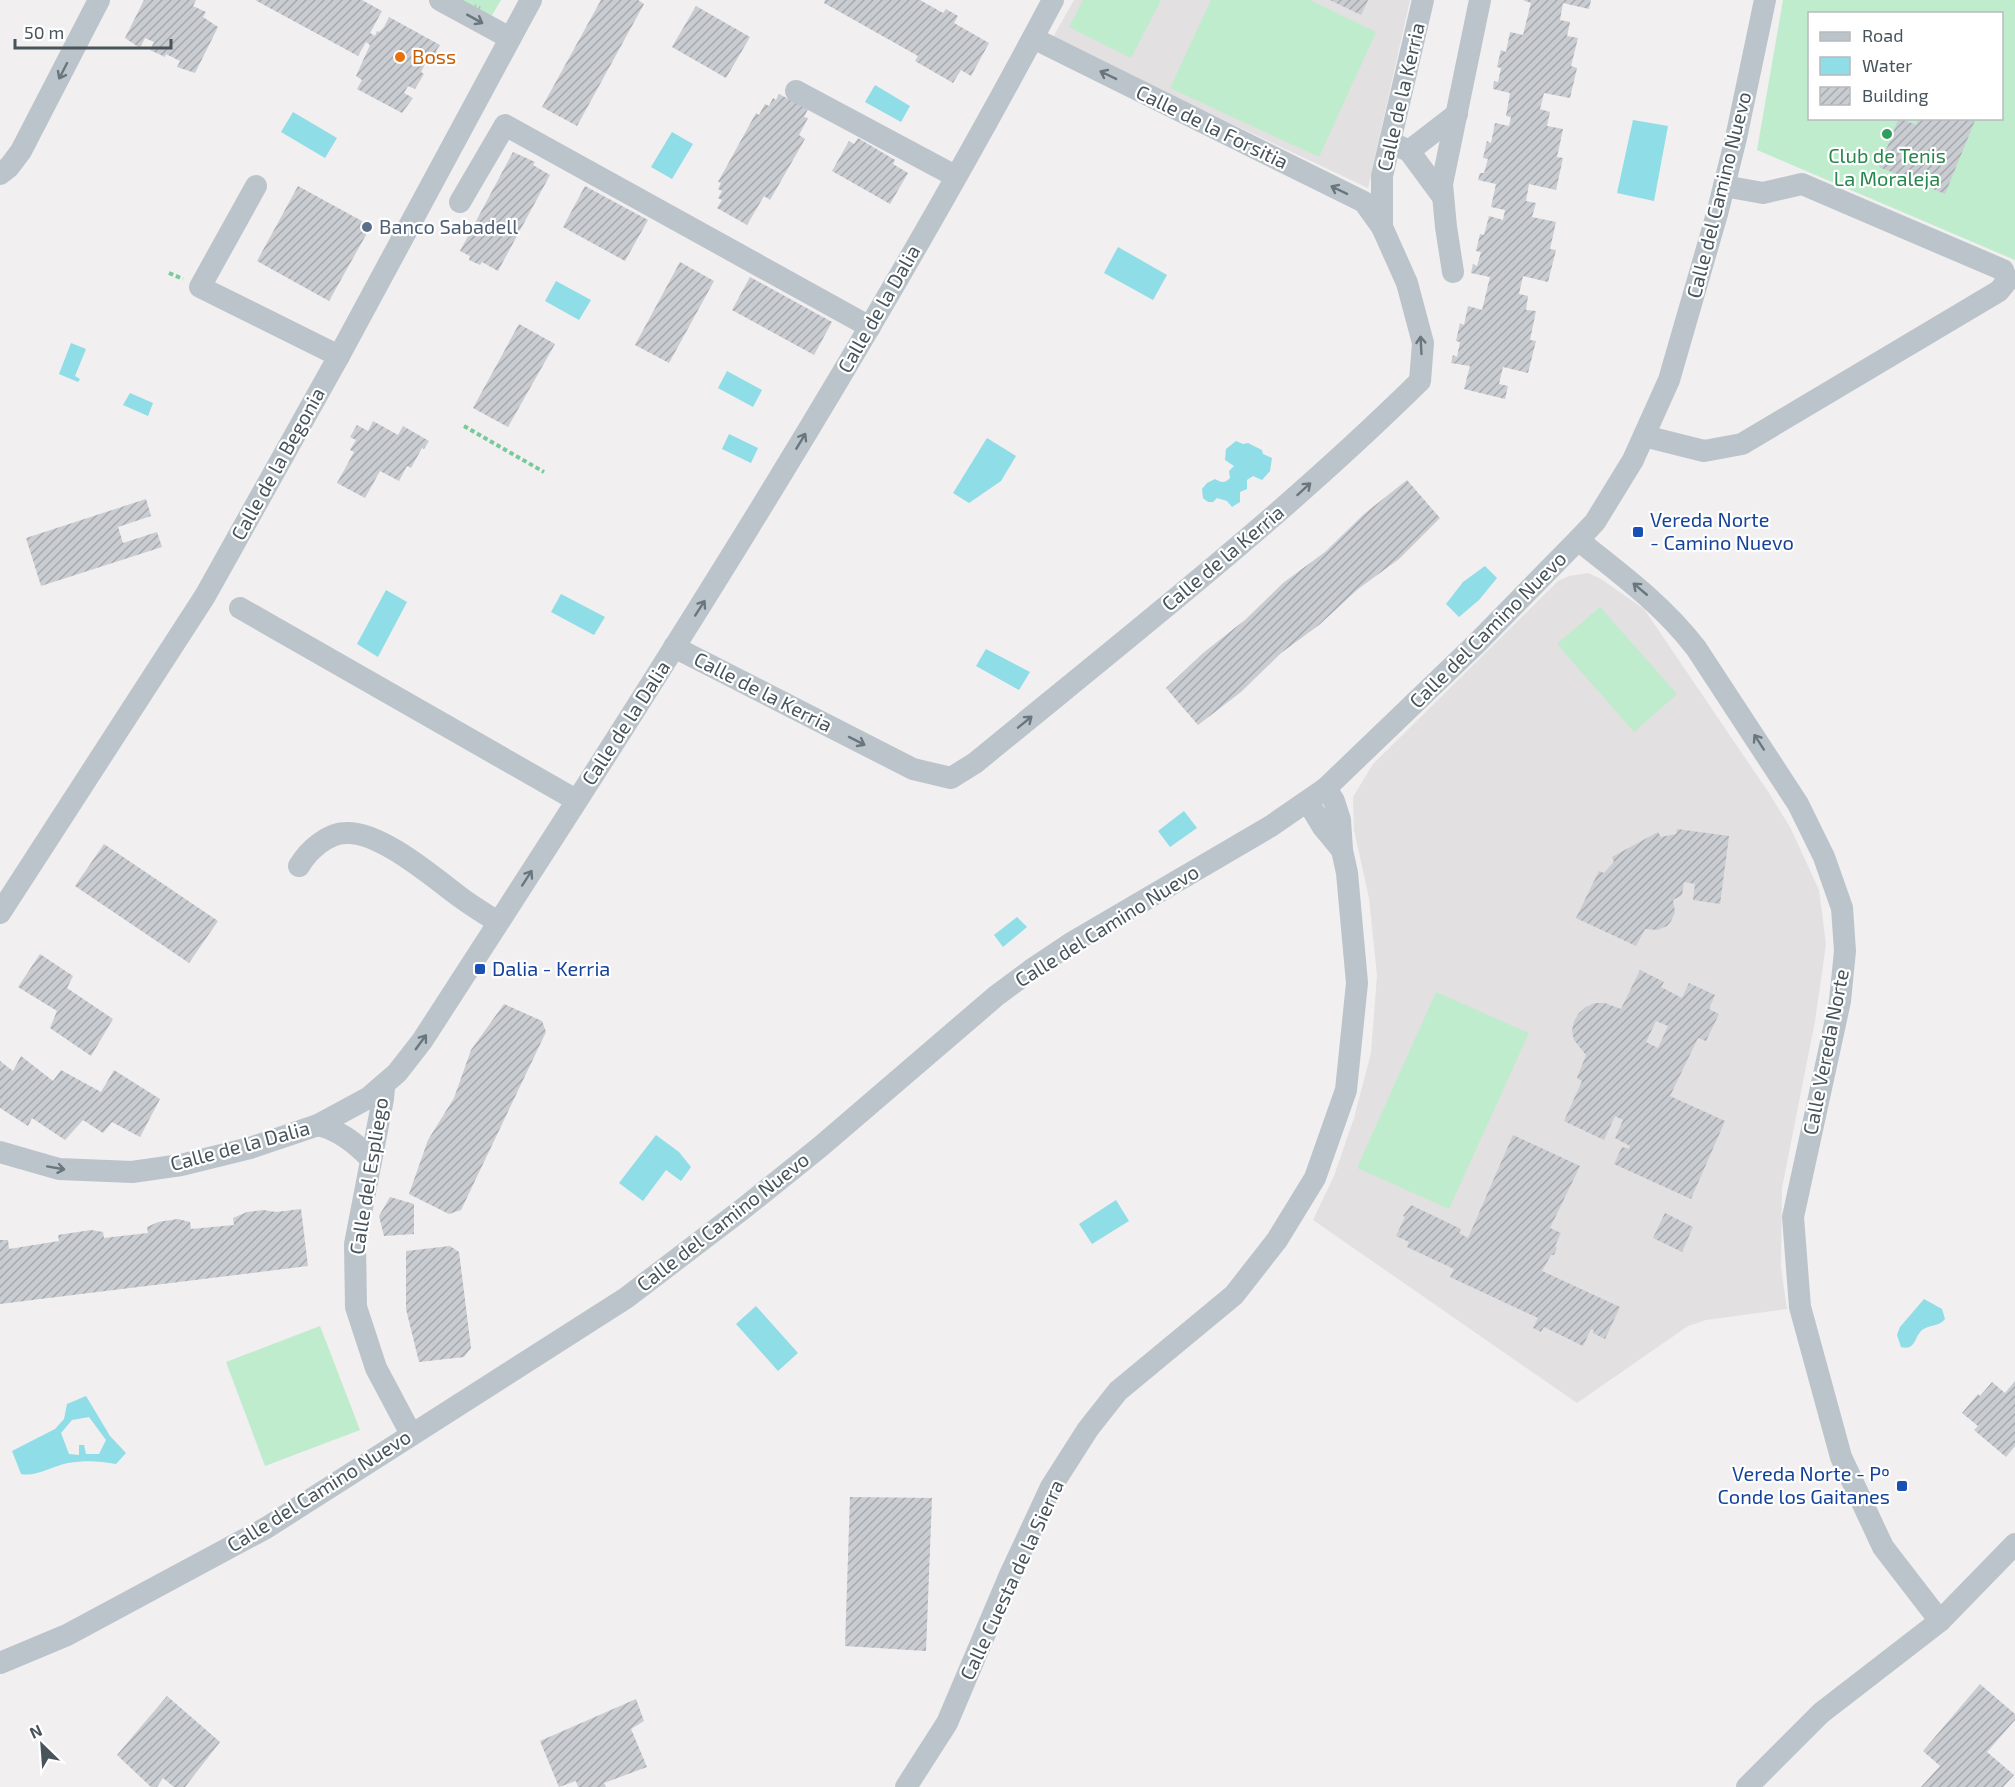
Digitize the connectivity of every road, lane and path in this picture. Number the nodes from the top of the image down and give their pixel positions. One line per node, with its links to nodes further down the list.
1 (99, 0): 13 (street, one-way to 13)
2 (440, 0): 9 (street, one-way to 9)
3 (531, 0): 9 (street, Calle de la Begonia)
4 (1053, 0): 8 (street, Calle de la Dalia)
5 (1423, 0): 12 (street, Calle de la Kerria)
6 (1480, 0): 11 (street)
7 (1765, 0): 16 (street, Calle del Camino Nuevo)
8 (1033, 38): 14 (street, Calle de la Dalia); 19 (street, Calle de la Forsitia, one-way to 8)
9 (510, 39): 22 (street, Calle de la Begonia)
10 (796, 91): 14 (street)
11 (1457, 114): 12 (street); 17 (street)
12 (1399, 147): 17 (street); 19 (street, Calle de la Kerria)
13 (0, 174)
14 (955, 176): 21 (street, Calle de la Dalia)
15 (256, 186): 22 (street)
16 (1724, 186): 24 (street, Calle del Camino Nuevo); 24 (street)
17 (1443, 197): 20 (street)
18 (460, 202): 21 (street)
19 (1382, 227): 28 (street, Calle de la Kerria, one-way to 19)
20 (1453, 272)
21 (870, 327): 28 (street, Calle de la Dalia, one-way to 21)
22 (339, 356): 34 (street, Calle de la Begonia)
23 (464, 426): 25 (path)
24 (1644, 436): 26 (street, Calle del Camino Nuevo)
25 (544, 472)
26 (1578, 540): 29 (street, Calle del Camino Nuevo); 42 (street, Calle Vereda Norte, one-way to 26)
27 (240, 608): 30 (street)
28 (674, 647): 30 (street, Calle de la Dalia)
29 (1326, 788): 31 (street, Calle del Camino Nuevo); 32 (street, Calle Cuesta de la Sierra)
30 (576, 800): 35 (street, Calle de la Dalia, one-way to 30)
31 (1308, 802): 32 (street); 40 (street, Calle del Camino Nuevo)
32 (1342, 850): 45 (street, Calle Cuesta de la Sierra)
33 (299, 866): 35 (street)
34 (0, 913)
35 (498, 922): 36 (street, Calle de la Dalia, one-way to 35)
36 (384, 1087): 37 (street, Calle de la Dalia); 39 (street, Calle del Espliego)
37 (318, 1125): 38 (street, Calle de la Dalia, one-way to 37); 39 (street)
38 (0, 1152)
39 (370, 1158): 40 (street, Calle del Espliego)
40 (411, 1434): 43 (street, Calle del Camino Nuevo)
41 (2015, 1544): 42 (street)
42 (1940, 1621): 44 (street)
43 (0, 1663)
44 (1758, 1784)
45 (906, 1787)

